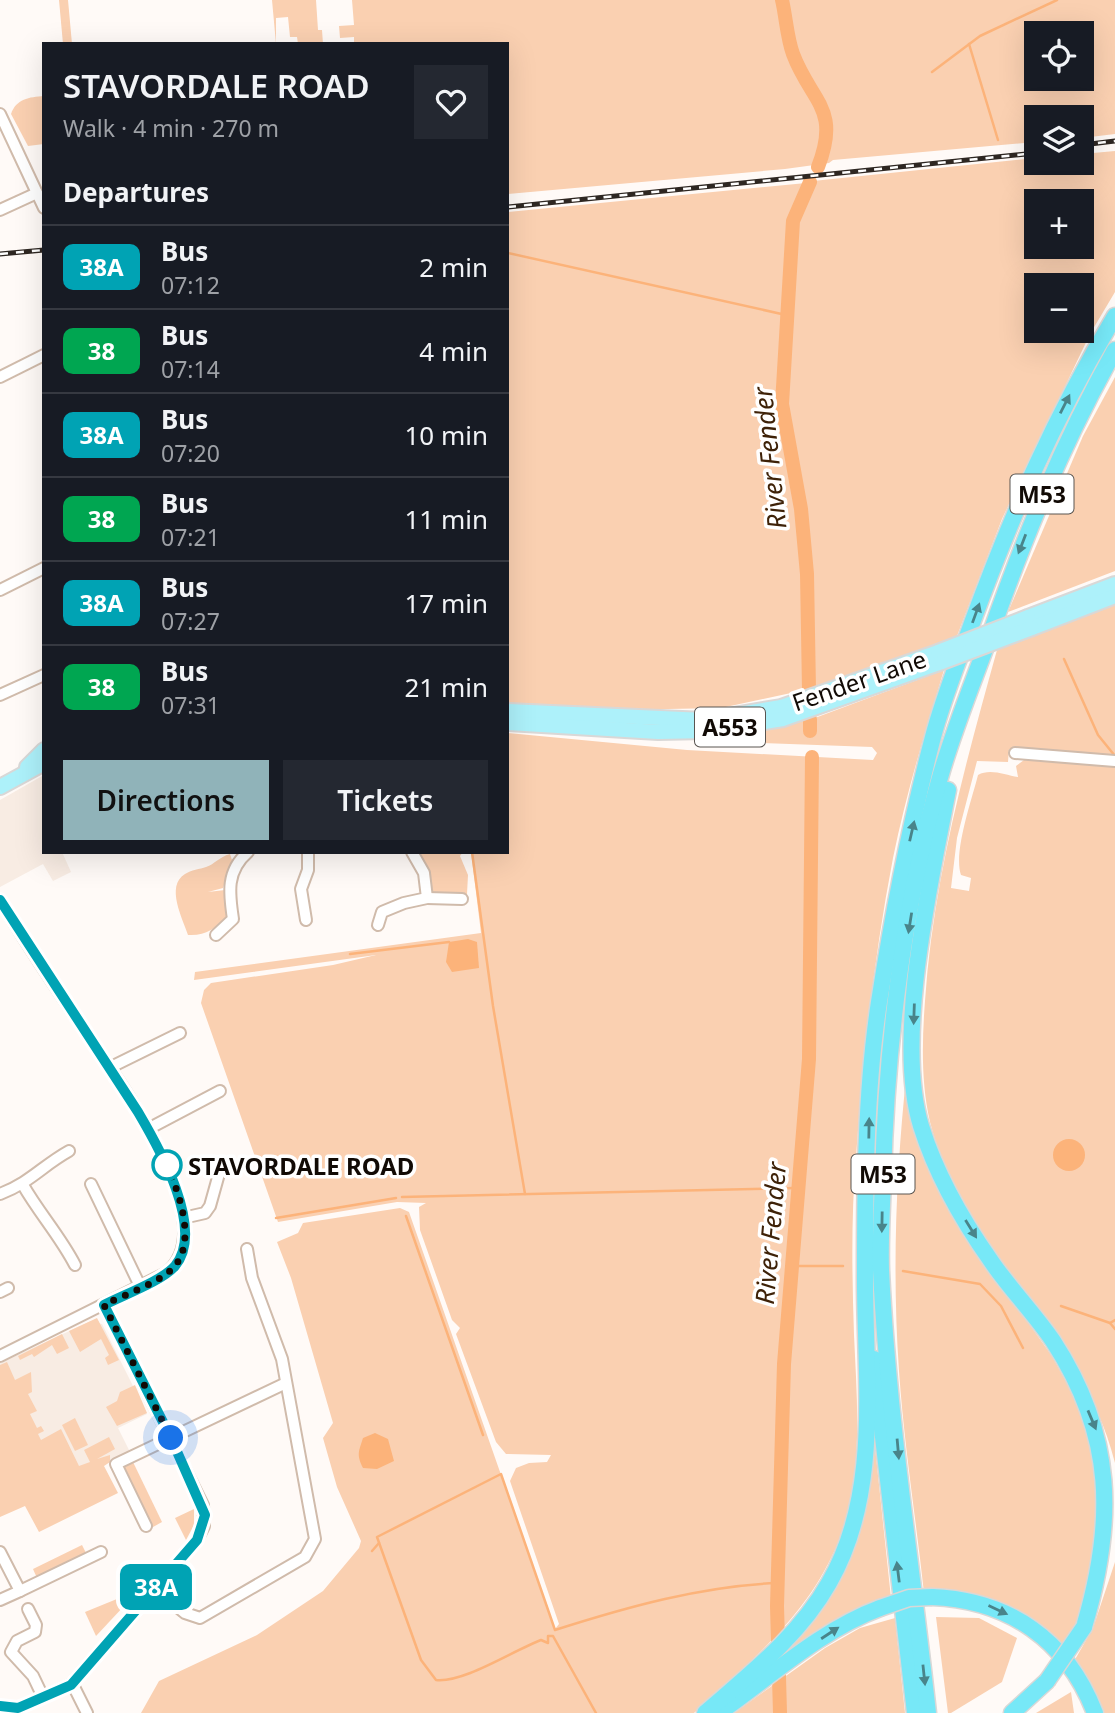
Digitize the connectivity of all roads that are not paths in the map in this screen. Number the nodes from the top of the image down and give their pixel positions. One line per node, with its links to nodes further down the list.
1 (1, 117): 2 (street)
2 (37, 193): 3 (street); 4 (street)
3 (42, 204)
4 (0, 209)
5 (1115, 316): 51 (highway, M53, one-way to 5)
6 (1115, 350): 17 (highway, M53, one-way to 17)
7 (42, 356): 8 (street)
8 (0, 377)
9 (42, 569): 11 (street)
10 (1115, 583): 13 (main road, Fender Lane / A553)
11 (0, 590)
12 (1115, 596): 13 (main road, Fender Lane / A553)
13 (1030, 623): 14 (main road, Fender Lane / A553, bridge)
14 (940, 657): 18 (main road, Fender Lane / A553); 19 (main road, Fender Lane / A553)
15 (42, 676): 16 (street)
16 (0, 695)
17 (964, 705): 72 (highway, M53, one-way to 72); 73 (highway, M53, one-way to 73, bridge)
18 (509, 711)
19 (509, 723)
20 (42, 752): 24 (main road)
21 (1015, 753): 22 (street)
22 (1115, 761)
23 (42, 764): 24 (main road)
24 (18, 775): 25 (main road)
25 (0, 787)
26 (246, 854): 34 (street)
27 (308, 854): 35 (street)
28 (413, 854): 29 (street)
29 (427, 898): 30 (street); 33 (street)
30 (461, 899)
31 (0, 901): 40 (street)
32 (370, 905): 33 (street)
33 (382, 912): 36 (street)
34 (233, 919): 37 (street); 38 (street)
35 (306, 920)
36 (378, 925)
37 (243, 926)
38 (216, 935)
39 (180, 1032): 40 (street)
40 (109, 1068): 42 (street)
41 (217, 1107): 42 (street)
42 (148, 1129): 48 (street)
43 (69, 1151): 46 (street)
44 (206, 1171): 48 (street)
45 (90, 1184): 52 (street)
46 (23, 1185): 47 (street); 50 (street)
47 (0, 1194)
48 (183, 1218): 52 (street)
49 (247, 1249): 55 (street)
50 (75, 1265)
51 (865, 1270): 69 (highway, M53); 71 (highway, M53, one-way to 51)
52 (140, 1286): 53 (street)
53 (104, 1305): 54 (street); 56 (street)
54 (0, 1356)
55 (286, 1383): 56 (street); 60 (street)
56 (171, 1438): 57 (street); 60 (street)
57 (146, 1526)
58 (0, 1552): 61 (street)
59 (101, 1552): 61 (street)
60 (155, 1588): 64 (street)
61 (20, 1591): 62 (street)
62 (0, 1600)
63 (28, 1609): 65 (street)
64 (72, 1683): 65 (street); 68 (street)
65 (40, 1699): 66 (street); 67 (street)
66 (0, 1706)
67 (42, 1713)
68 (87, 1713)
69 (705, 1713)
70 (718, 1713): 74 (highway, one-way to 74, bridge)
71 (915, 1713)
72 (928, 1713)
73 (1012, 1713)
74 (1095, 1713)

